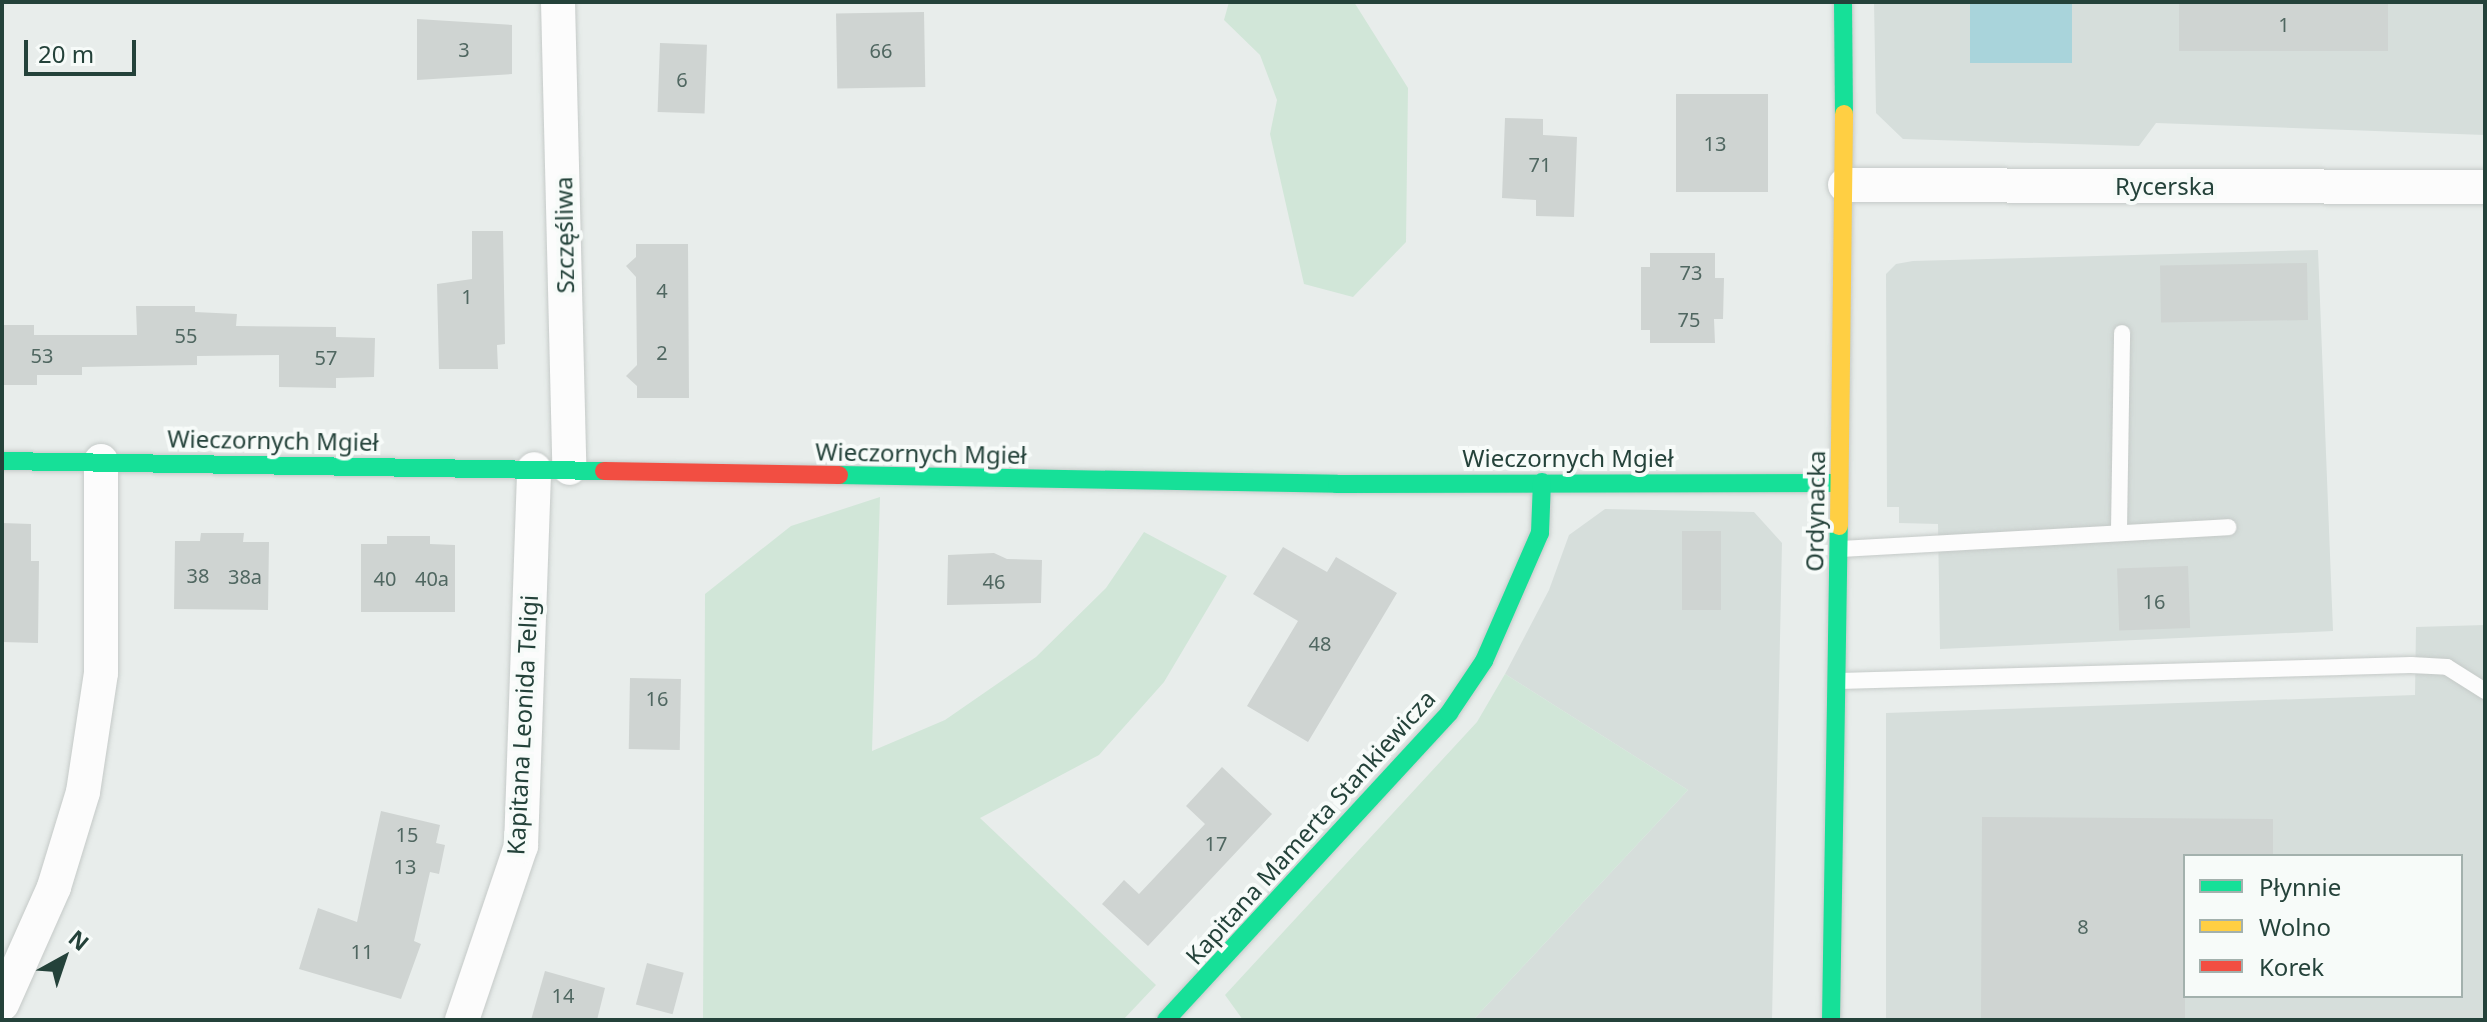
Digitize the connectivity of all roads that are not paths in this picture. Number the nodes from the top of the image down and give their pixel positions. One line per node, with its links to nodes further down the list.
1 (558, 2): 8 (street, Szczęśliwa)
2 (1843, 2): 3 (street, Ordynacka)
3 (1845, 185): 4 (street, Rycerska); 11 (street, Ordynacka)
4 (2485, 187)
5 (2122, 333): 13 (lane)
6 (2, 461): 7 (street, Wieczornych Mgieł)
7 (101, 461): 9 (street, Wieczornych Mgieł); 17 (street)
8 (569, 468): 9 (street, Wieczornych Mgieł); 10 (street, Wieczornych Mgieł)
9 (534, 469): 18 (street, Kapitana Leonida Teligi)
10 (1542, 482): 11 (street, Wieczornych Mgieł); 19 (street, Kapitana Mamerta Stankiewicza)
11 (1838, 483): 14 (street, Ordynacka)
12 (2228, 527): 13 (lane)
13 (2119, 530): 14 (lane)
14 (1838, 550): 15 (street, Ordynacka)
15 (1837, 681): 16 (lane); 20 (street, Ordynacka)
16 (2485, 691)
17 (2, 1004)
18 (462, 1020)
19 (1166, 1020)
20 (1831, 1020)

